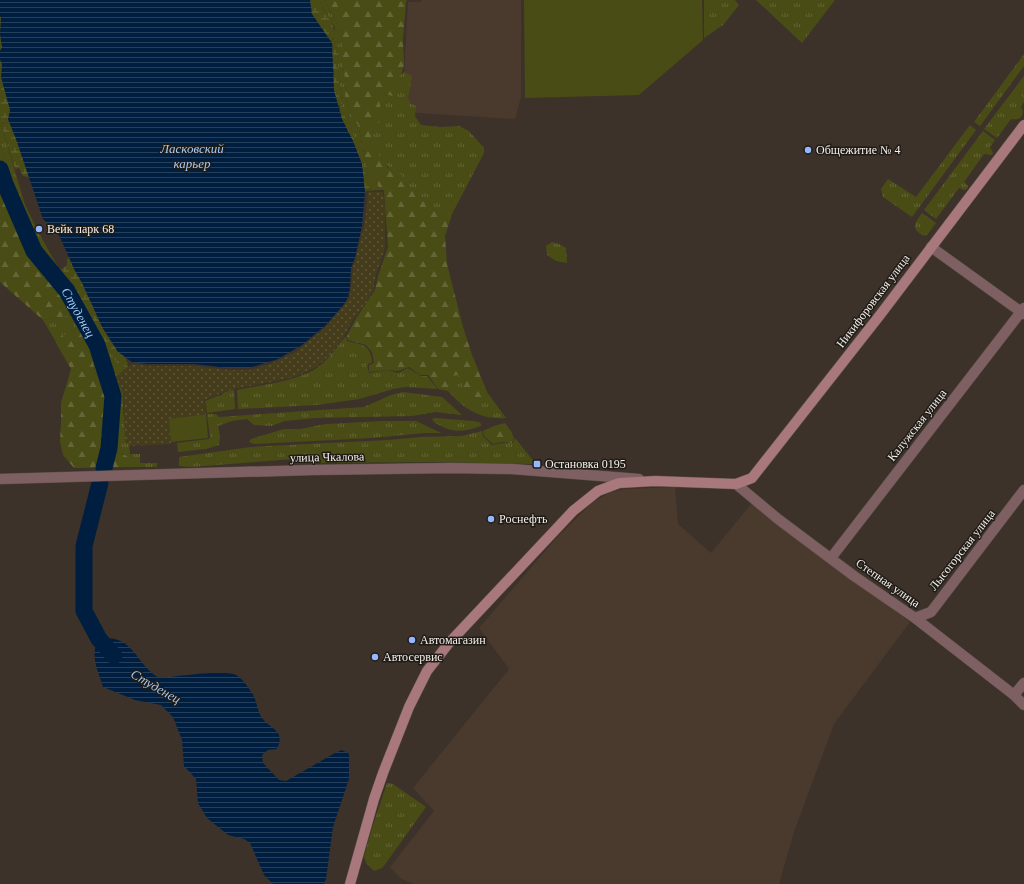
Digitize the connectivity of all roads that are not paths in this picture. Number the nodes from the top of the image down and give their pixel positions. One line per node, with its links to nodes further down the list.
1 (1024, 125): 2 (main road, Никифоровская улица)
2 (931, 247): 3 (street); 6 (main road, Никифоровская улица)
3 (1023, 311): 8 (street, Калужская улица)
4 (0, 479): 5 (street, улица Чкалова)
5 (655, 481): 6 (main road); 13 (main road)
6 (736, 484): 8 (street, Степная улица)
7 (1024, 490): 9 (street, Лысогорская улица)
8 (831, 558): 9 (street, Степная улица)
9 (915, 618): 11 (street, Степная улица)
10 (1024, 683): 11 (street)
11 (1014, 695): 12 (street, Степная улица)
12 (1024, 705)
13 (350, 884)

